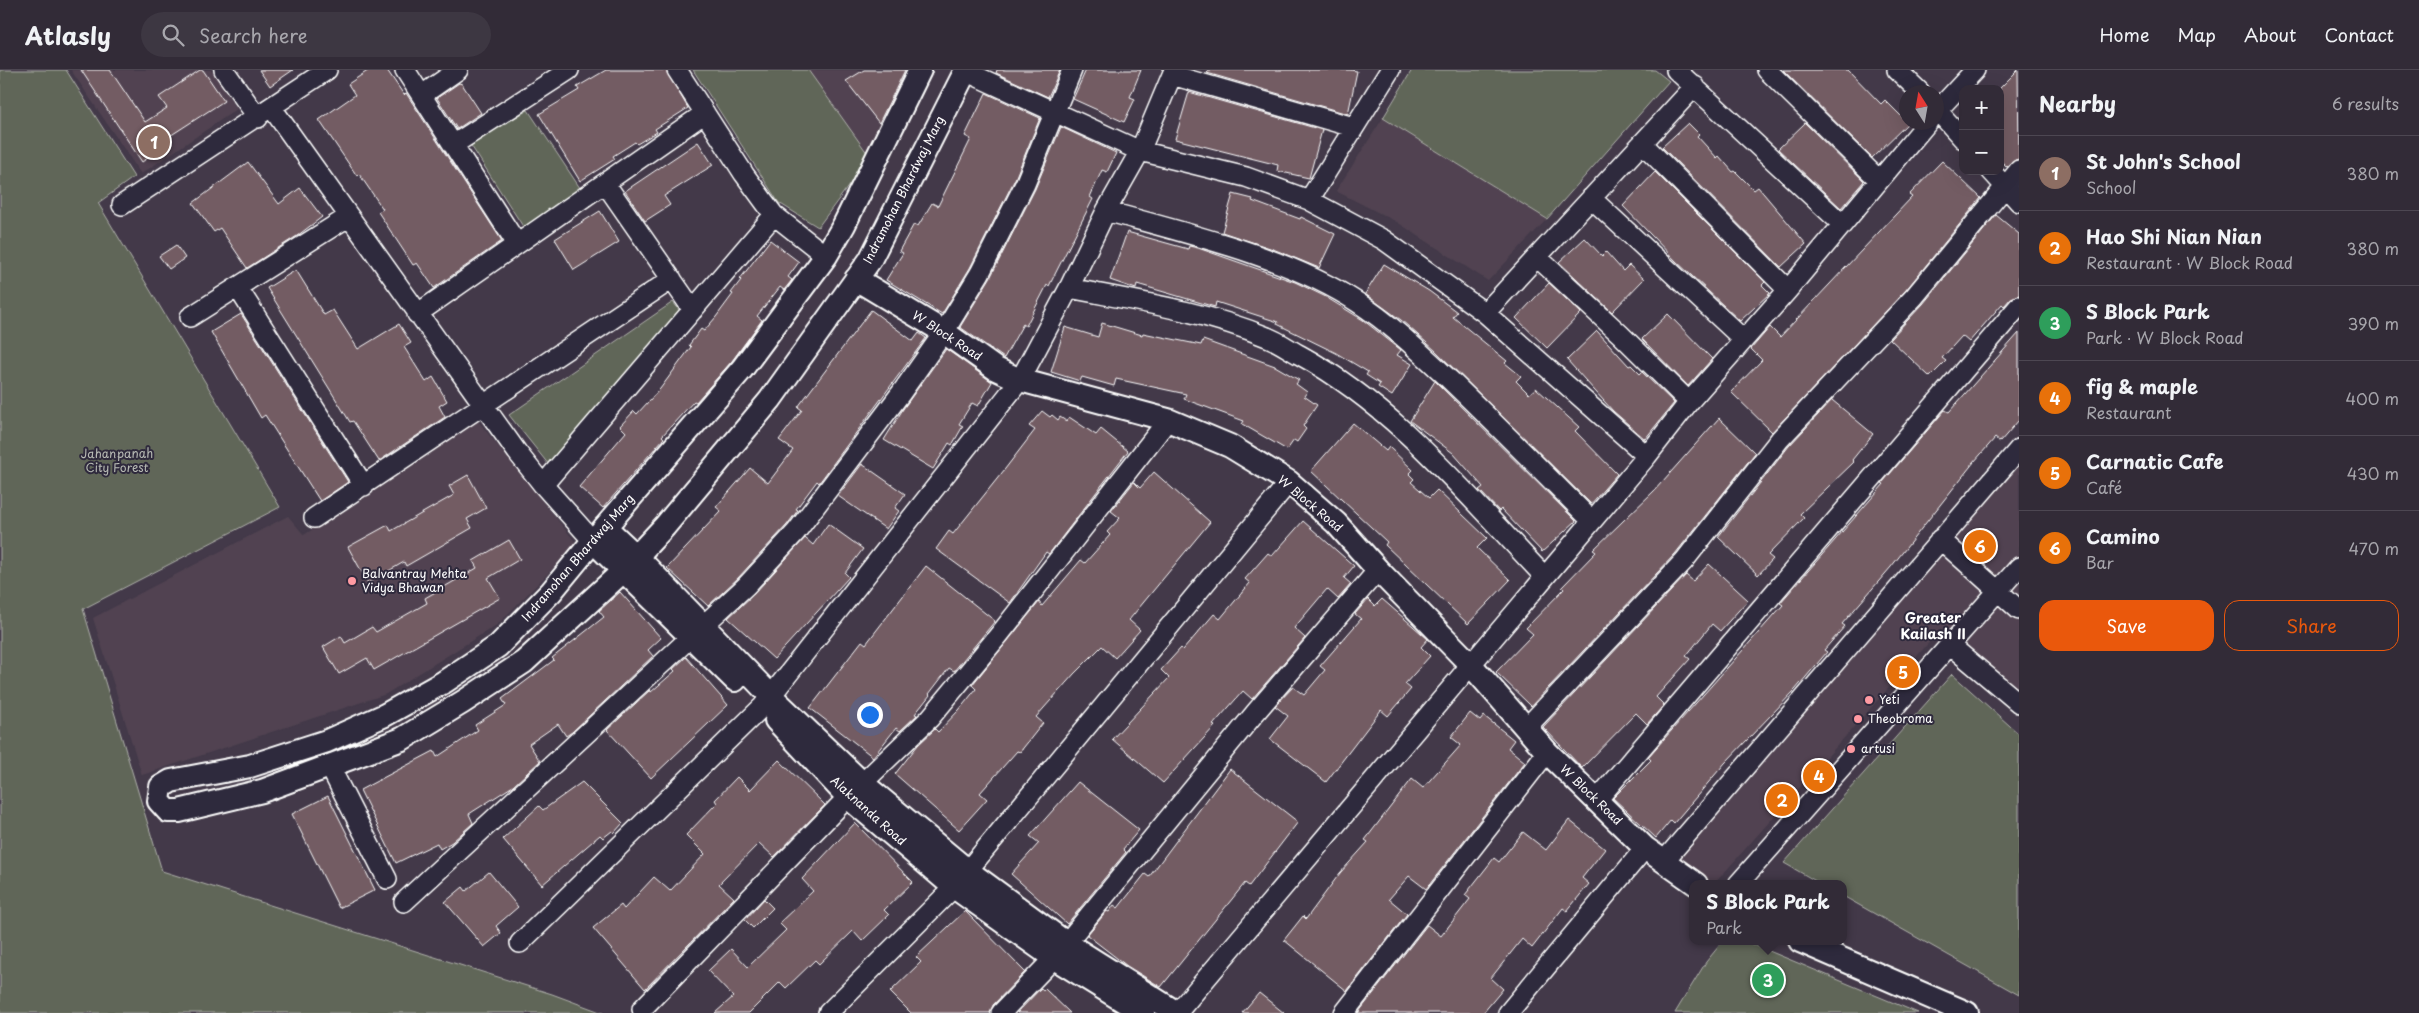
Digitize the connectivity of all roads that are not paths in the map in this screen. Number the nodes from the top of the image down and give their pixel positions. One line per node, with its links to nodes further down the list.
1 (224, 70): 21 (street)
2 (327, 70): 21 (street)
3 (405, 70): 18 (street)
4 (458, 70): 18 (street)
5 (569, 70): 28 (street)
6 (677, 70): 22 (street)
7 (920, 70): 44 (street, Indramohan Bhardwaj Marg)
8 (966, 70): 20 (street); 47 (street, Indramohan Bhardwaj Marg)
9 (1072, 70): 20 (street)
10 (1390, 70): 24 (street)
11 (1676, 70): 17 (street)
12 (1767, 70): 32 (street)
13 (1897, 70): 16 (street)
14 (1975, 70): 19 (street)
15 (1173, 72): 24 (street); 29 (street)
16 (1913, 85)
17 (1695, 86): 27 (street); 42 (street)
18 (422, 95): 28 (street)
19 (1944, 103)
20 (1055, 111): 29 (street); 56 (street)
21 (265, 113): 38 (street); 41 (street)
22 (705, 113): 33 (street); 40 (street)
23 (1944, 121): 26 (street)
24 (1353, 127): 36 (street)
25 (1921, 130): 32 (street)
26 (1959, 134)
27 (1642, 143): 35 (street); 50 (street)
28 (453, 145): 43 (street)
29 (1140, 151): 36 (street); 39 (street)
30 (2019, 170): 34 (street)
31 (1994, 175): 34 (street)
32 (1880, 180): 42 (street)
33 (605, 183): 43 (street); 46 (street)
34 (2005, 187): 37 (street); 82 (street)
35 (1591, 198): 45 (street); 57 (street)
36 (1309, 200): 53 (street)
37 (2019, 202)
38 (122, 205)
39 (1106, 211): 49 (street); 68 (street)
40 (774, 215): 44 (street); 52 (street)
41 (348, 217): 48 (street); 54 (street)
42 (1842, 224): 50 (street)
43 (517, 244): 54 (street)
44 (826, 256): 69 (street, Indramohan Bhardwaj Marg)
45 (1537, 257): 53 (street); 59 (street)
46 (672, 279): 52 (street); 60 (street)
47 (856, 279): 56 (street, W Block Road); 71 (street, Indramohan Bhardwaj Marg)
48 (238, 288): 55 (street); 66 (street)
49 (1069, 288): 58 (street); 74 (street)
50 (1788, 290): 57 (street)
51 (2019, 306): 86 (street)
52 (693, 310): 65 (street)
53 (1485, 313): 63 (street)
54 (417, 314): 60 (street)
55 (190, 317)
56 (944, 332): 58 (street, W Block Road); 77 (street)
57 (1744, 340): 59 (street)
58 (1020, 380): 61 (street, W Block Road); 80 (street)
59 (1689, 402): 63 (street)
60 (485, 405): 65 (street); 66 (street)
61 (1168, 420): 64 (street, W Block Road); 85 (street)
62 (2019, 449): 70 (street)
63 (1647, 456): 68 (street)
64 (1289, 482): 73 (street, W Block Road); 90 (street)
65 (543, 485): 69 (street)
66 (364, 486): 67 (street)
67 (314, 518)
68 (1592, 521): 74 (street)
69 (599, 534): 71 (street, Alaknanda Road); 84 (street, Indramohan Bhardwaj Marg)
70 (1940, 539): 75 (street); 88 (street)
71 (630, 564): 77 (street, Alaknanda Road); 84 (street, Indramohan Bhardwaj Marg)
72 (2019, 567): 75 (street)
73 (1378, 570): 79 (street, W Block Road); 96 (street)
74 (1545, 577): 79 (street)
75 (1998, 591): 76 (street); 78 (street)
76 (2019, 610)
77 (696, 632): 80 (street, Alaknanda Road); 93 (street)
78 (1950, 645): 81 (street); 92 (street)
79 (1471, 665): 82 (street, W Block Road); 101 (street)
80 (767, 701): 85 (street, Alaknanda Road); 94 (street)
81 (2019, 703)
82 (1526, 728): 83 (street, W Block Road)
83 (1547, 752): 86 (street, W Block Road); 102 (street)
84 (330, 766): 89 (street)
85 (855, 790): 90 (street, Alaknanda Road); 97 (street)
86 (1597, 800): 87 (street, W Block Road)
87 (1645, 848): 88 (street, W Block Road); 103 (street)
88 (1664, 861): 91 (street, W Block Road)
89 (386, 879)
90 (961, 879): 96 (street, Alaknanda Road); 98 (street)
91 (1690, 880)
92 (1742, 880)
93 (404, 902)
94 (520, 943)
95 (1809, 945): 104 (street)
96 (1060, 950): 99 (street); 100 (street, Alaknanda Road); 101 (street)
97 (642, 1009)
98 (828, 1013)
99 (1001, 1013)
100 (1143, 1013)
101 (1177, 1013)
102 (1344, 1013)
103 (1508, 1013)
104 (1967, 1013)

